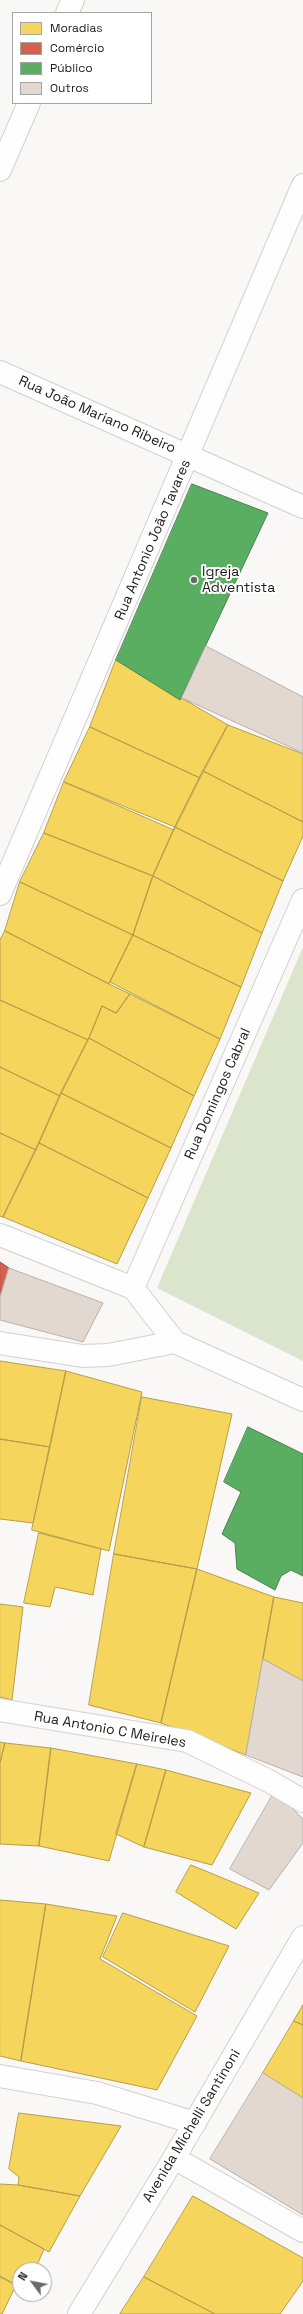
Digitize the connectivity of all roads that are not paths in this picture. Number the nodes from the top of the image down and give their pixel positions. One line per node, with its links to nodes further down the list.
1 (73, 0): 2 (street)
2 (67, 12)
3 (29, 104): 4 (street)
4 (0, 170)
5 (303, 185): 7 (street, Rua Antonio João Tavares)
6 (0, 372): 7 (street, Rua João Mariano Ribeiro)
7 (189, 457): 8 (street, Rua João Mariano Ribeiro); 9 (street, Rua Antonio João Tavares)
8 (303, 507)
9 (0, 894)
10 (303, 900): 12 (street, Rua Domingos Cabral)
11 (0, 1235): 12 (street)
12 (133, 1288): 13 (street)
13 (175, 1342): 14 (street); 15 (street)
14 (0, 1343)
15 (303, 1400)
16 (0, 1710): 17 (street, Rua Antonio C Meireles)
17 (303, 1801)
18 (303, 1937): 20 (street, Avenida Michelli Santinoni)
19 (0, 2076): 20 (street)
20 (195, 2123): 21 (street, Avenida Michelli Santinoni)
21 (174, 2158): 22 (street); 23 (street, Avenida Michelli Santinoni)
22 (303, 2231)
23 (79, 2314)

